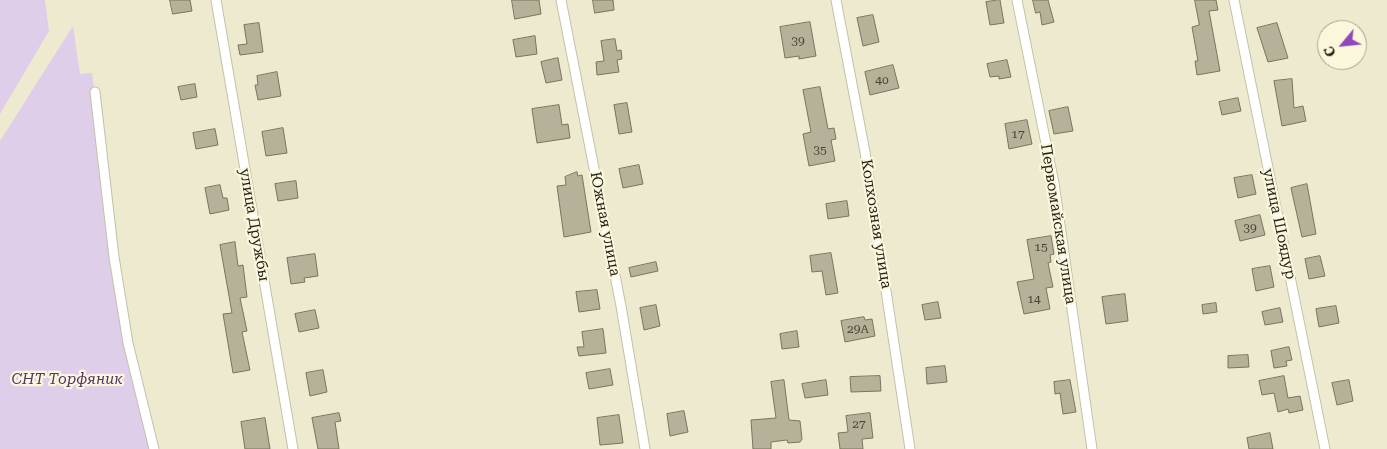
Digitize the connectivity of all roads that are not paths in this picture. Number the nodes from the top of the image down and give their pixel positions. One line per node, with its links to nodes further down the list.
1 (216, 0): 8 (street, улица Дружбы)
2 (561, 0): 9 (street, Южная улица)
3 (836, 0): 10 (street, Колхозная улица)
4 (1017, 0): 11 (street, Первомайская улица)
5 (1234, 0): 12 (street, улица Шоядур)
6 (94, 92): 7 (street)
7 (154, 449)
8 (293, 449)
9 (646, 449)
10 (910, 449)
11 (1092, 449)
12 (1325, 449)

